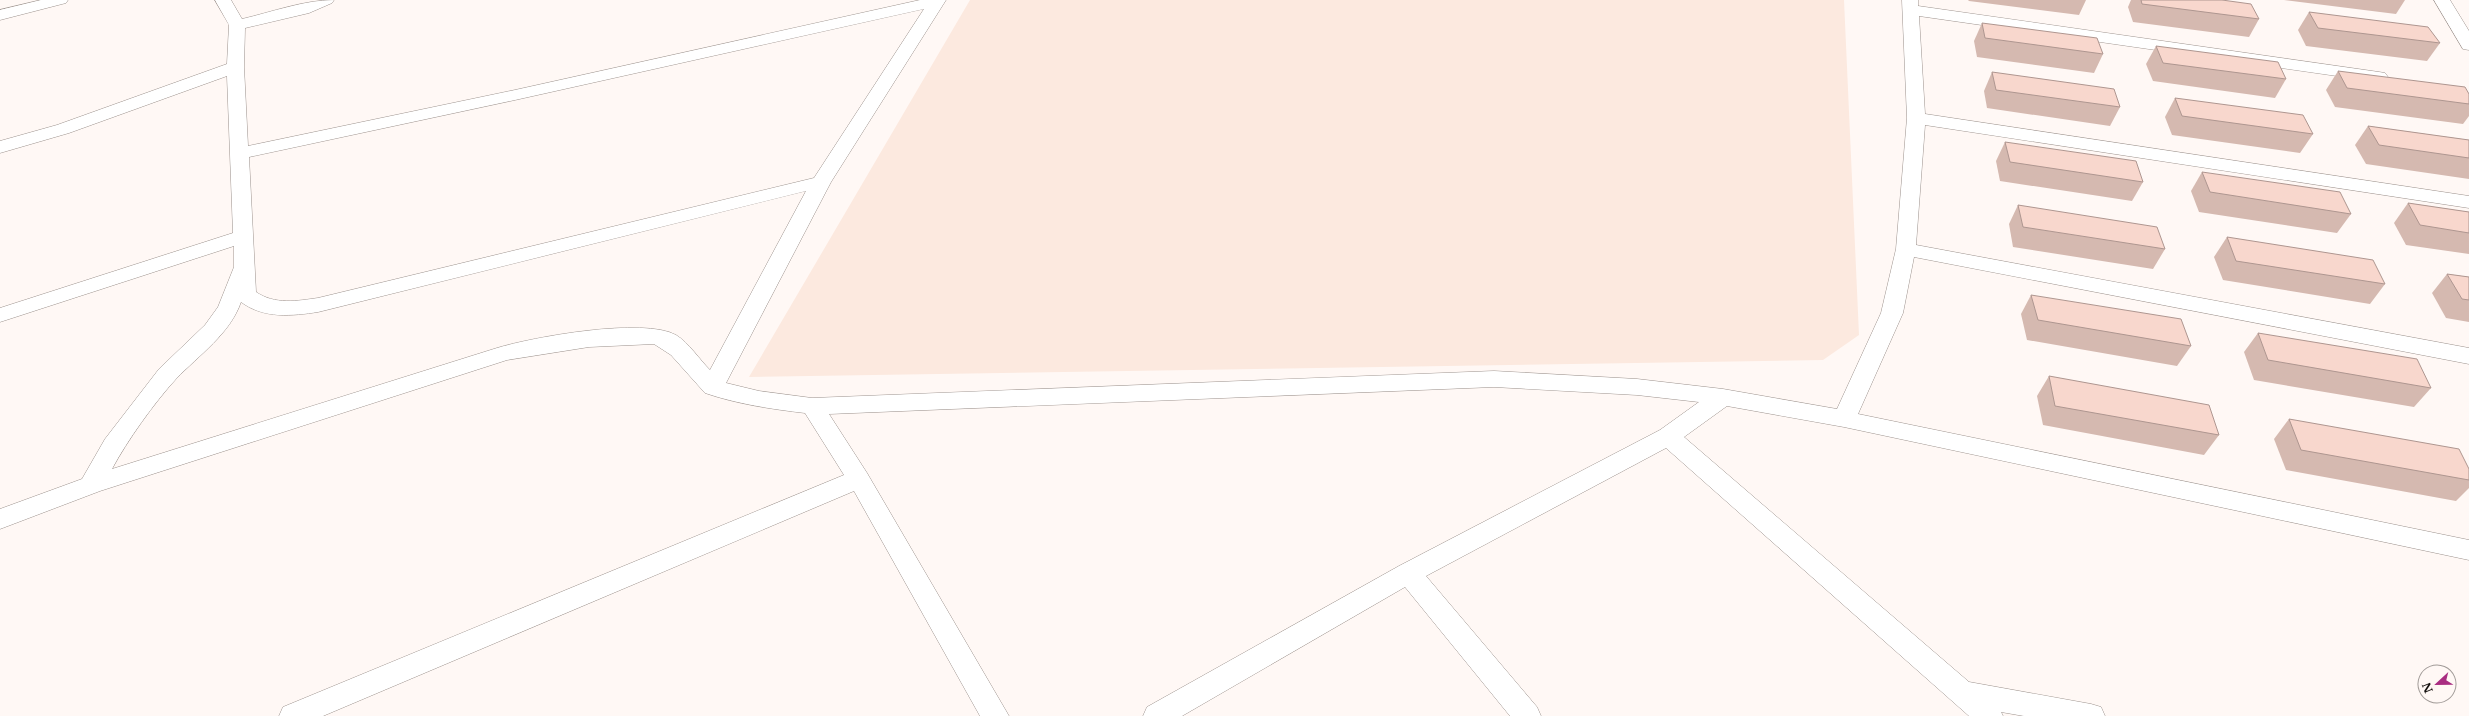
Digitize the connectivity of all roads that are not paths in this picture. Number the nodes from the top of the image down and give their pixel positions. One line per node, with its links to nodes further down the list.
1 (60, 0): 7 (street)
2 (223, 0): 8 (street)
3 (326, 0): 8 (street)
4 (937, 0): 14 (street); 15 (street)
5 (2442, 0): 9 (street)
6 (1911, 5): 11 (street); 12 (street)
7 (0, 15)
8 (237, 25): 10 (street)
9 (2469, 45)
10 (235, 67): 13 (street); 14 (street)
11 (2398, 80)
12 (1916, 118): 16 (street); 18 (street)
13 (0, 147)
14 (240, 152): 17 (street)
15 (820, 182): 19 (street); 22 (street)
16 (2469, 202)
17 (244, 236): 19 (street); 20 (street)
18 (1906, 248): 21 (street); 25 (street)
19 (245, 262): 28 (street)
20 (0, 315)
21 (2469, 356)
22 (713, 387): 24 (street); 28 (street)
23 (1723, 397): 24 (street); 25 (street); 26 (street)
24 (812, 406): 27 (street)
25 (1844, 419): 30 (street)
26 (1668, 436): 31 (street); 32 (street)
27 (859, 479): 33 (street); 34 (street)
28 (91, 485): 29 (street)
29 (0, 519)
30 (2469, 550)
31 (1408, 572): 35 (street); 36 (street)
32 (1965, 693): 37 (street); 38 (street)
33 (302, 714)
34 (995, 716)
35 (1157, 716)
36 (1527, 716)
37 (1989, 716)
38 (2091, 716)

